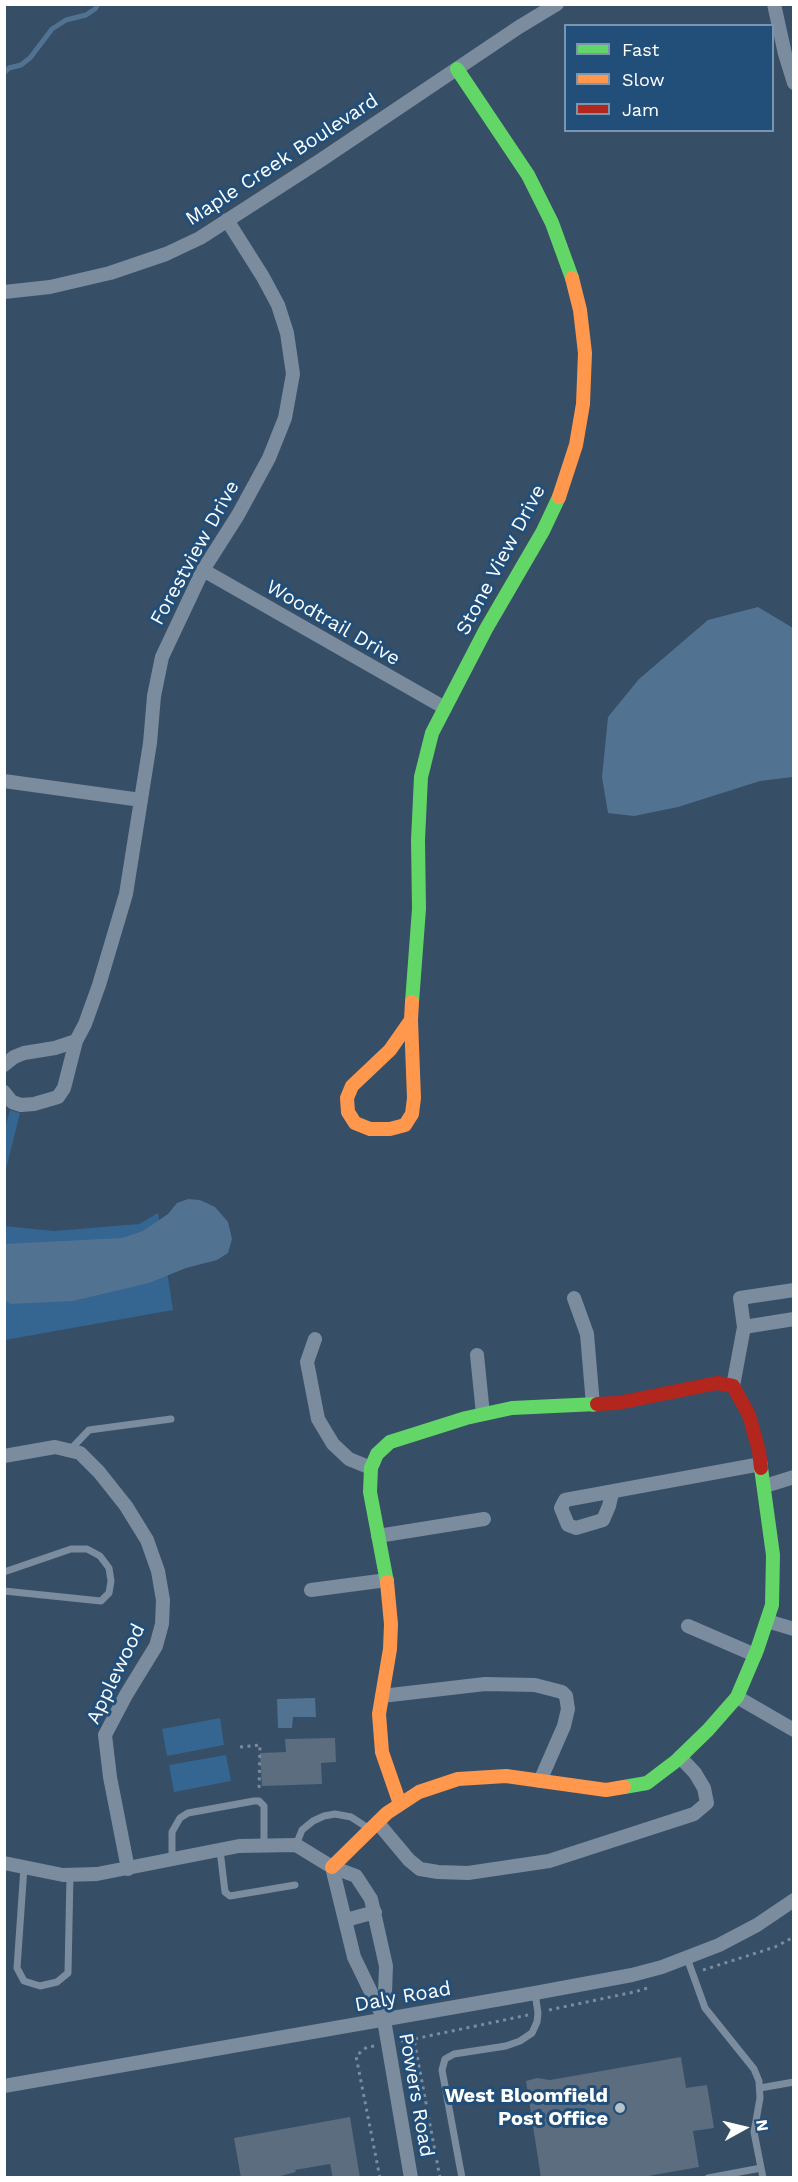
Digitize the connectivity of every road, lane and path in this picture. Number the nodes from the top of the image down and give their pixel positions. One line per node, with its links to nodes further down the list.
1 (557, 4): 3 (street, Maple Creek Boulevard)
2 (774, 4): 4 (street)
3 (457, 69): 5 (street, Maple Creek Boulevard); 8 (street, Stone View Drive)
4 (794, 83)
5 (227, 220): 6 (street, Maple Creek Boulevard); 7 (street, Forestview Drive)
6 (4, 292)
7 (203, 570): 8 (street, Woodtrail Drive); 10 (street, Forestview Drive)
8 (445, 708): 11 (street, Stone View Drive)
9 (4, 781): 10 (street)
10 (141, 800): 12 (street, Forestview Drive)
11 (411, 1020): 11 (street, Stone View Drive)
12 (76, 1041): 13 (street); 14 (street, Forestview Drive)
13 (4, 1065)
14 (4, 1092)
15 (794, 1290): 18 (street)
16 (574, 1298): 22 (street)
17 (794, 1319): 18 (street)
18 (744, 1327): 21 (street)
19 (315, 1339): 28 (street)
20 (477, 1354): 23 (street)
21 (733, 1386): 22 (street); 27 (street)
22 (593, 1405): 23 (street)
23 (483, 1414): 28 (street)
24 (171, 1419): 25 (lane)
25 (69, 1451): 26 (street); 58 (street, Applewood)
26 (4, 1456)
27 (761, 1464): 30 (street); 31 (street)
28 (371, 1468): 33 (street)
29 (794, 1477): 30 (street)
30 (765, 1486): 38 (street)
31 (612, 1493)
32 (484, 1519): 33 (street)
33 (378, 1536): 35 (street)
34 (4, 1572): 37 (lane)
35 (387, 1580): 36 (street); 42 (street)
36 (311, 1590)
37 (4, 1591)
38 (767, 1621): 40 (street); 41 (street)
39 (688, 1626): 41 (street)
40 (794, 1629)
41 (755, 1654): 43 (street)
42 (382, 1696): 47 (street); 49 (street)
43 (737, 1697): 44 (street); 46 (street)
44 (794, 1730)
45 (240, 1748): 48 (path)
46 (680, 1757): 47 (street); 50 (street)
47 (540, 1782): 49 (street)
48 (259, 1801): 52 (lane); 54 (lane)
49 (400, 1804): 50 (street)
50 (374, 1826): 51 (lane); 57 (street)
51 (296, 1845): 52 (street); 57 (street)
52 (264, 1846): 53 (street)
53 (220, 1850): 54 (street); 60 (lane)
54 (172, 1860): 58 (street)
55 (4, 1863): 56 (street)
56 (24, 1867): 59 (street); 59 (lane)
57 (332, 1867): 62 (street); 63 (street)
58 (128, 1869): 59 (street)
59 (70, 1875)
60 (295, 1885)
61 (794, 1900): 65 (street, Daly Road)
62 (375, 1912): 63 (street); 70 (street)
63 (346, 1920): 70 (street)
64 (794, 1936): 66 (path)
65 (687, 1958): 66 (lane); 68 (street, Daly Road)
66 (693, 1974): 74 (lane)
67 (654, 1986): 69 (path)
68 (535, 1994): 69 (lane); 70 (street, Daly Road)
69 (538, 2013): 78 (path); 79 (lane)
70 (384, 2020): 73 (street, Daly Road); 77 (street, Powers Road)
71 (356, 2056): 76 (path)
72 (794, 2082): 74 (lane)
73 (4, 2086)
74 (759, 2088): 75 (lane)
75 (761, 2168): 80 (lane); 81 (lane)
76 (380, 2178)
77 (411, 2178)
78 (440, 2178)
79 (462, 2178)
80 (708, 2178)
81 (763, 2178)

